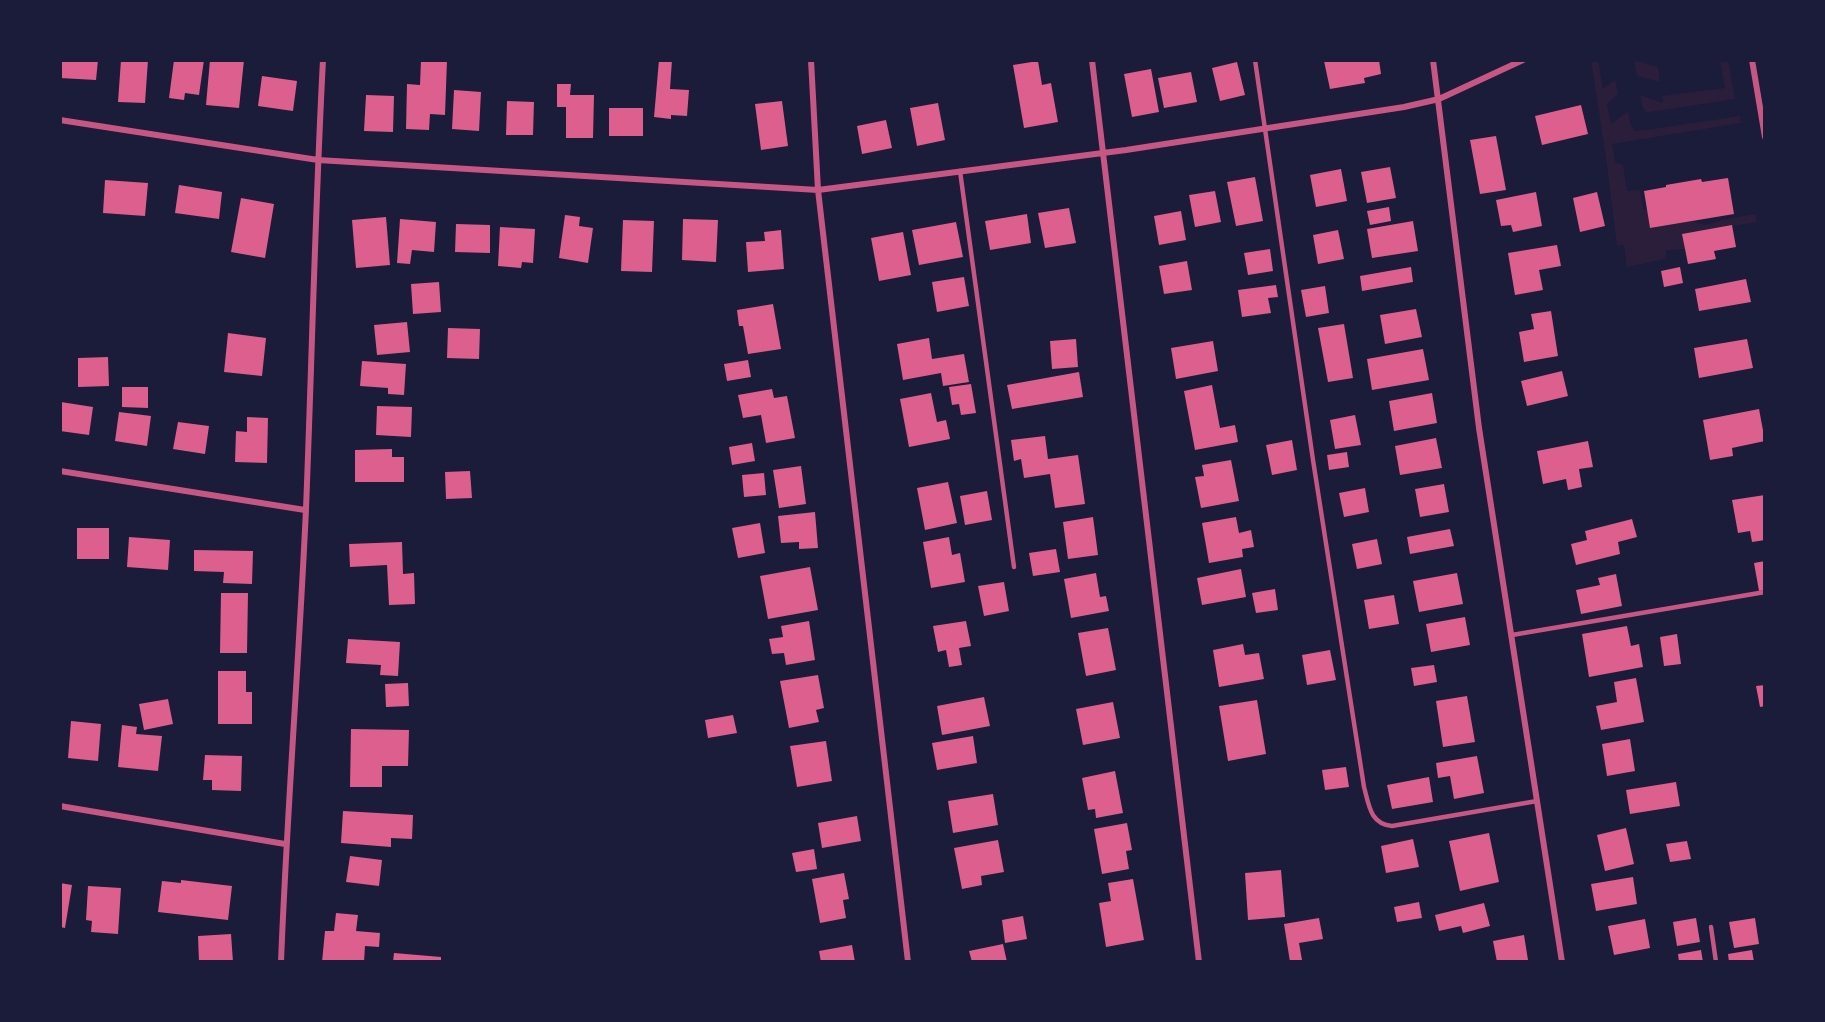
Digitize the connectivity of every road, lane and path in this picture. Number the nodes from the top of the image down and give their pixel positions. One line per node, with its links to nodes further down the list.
1 (323, 60): 13 (street)
2 (811, 60): 15 (street)
3 (1092, 60): 12 (street)
4 (1255, 60): 10 (lane)
5 (1433, 60): 8 (street)
6 (1523, 60): 8 (street)
7 (1752, 60): 11 (street)
8 (1439, 99): 10 (street); 20 (street)
9 (60, 120): 13 (street)
10 (1266, 130): 12 (street); 21 (lane)
11 (1765, 137)
12 (1103, 153): 14 (street); 27 (street)
13 (318, 160): 15 (street); 17 (street)
14 (960, 171): 15 (street); 18 (lane)
15 (818, 190): 26 (street)
16 (60, 471): 17 (street)
17 (306, 510): 23 (street)
18 (1014, 567)
19 (1765, 592): 20 (lane)
20 (1512, 635): 21 (street)
21 (1538, 801): 28 (street)
22 (60, 806): 23 (street)
23 (285, 844): 25 (street)
24 (1711, 927): 29 (lane)
25 (281, 962)
26 (908, 962)
27 (1199, 962)
28 (1562, 962)
29 (1716, 962)

